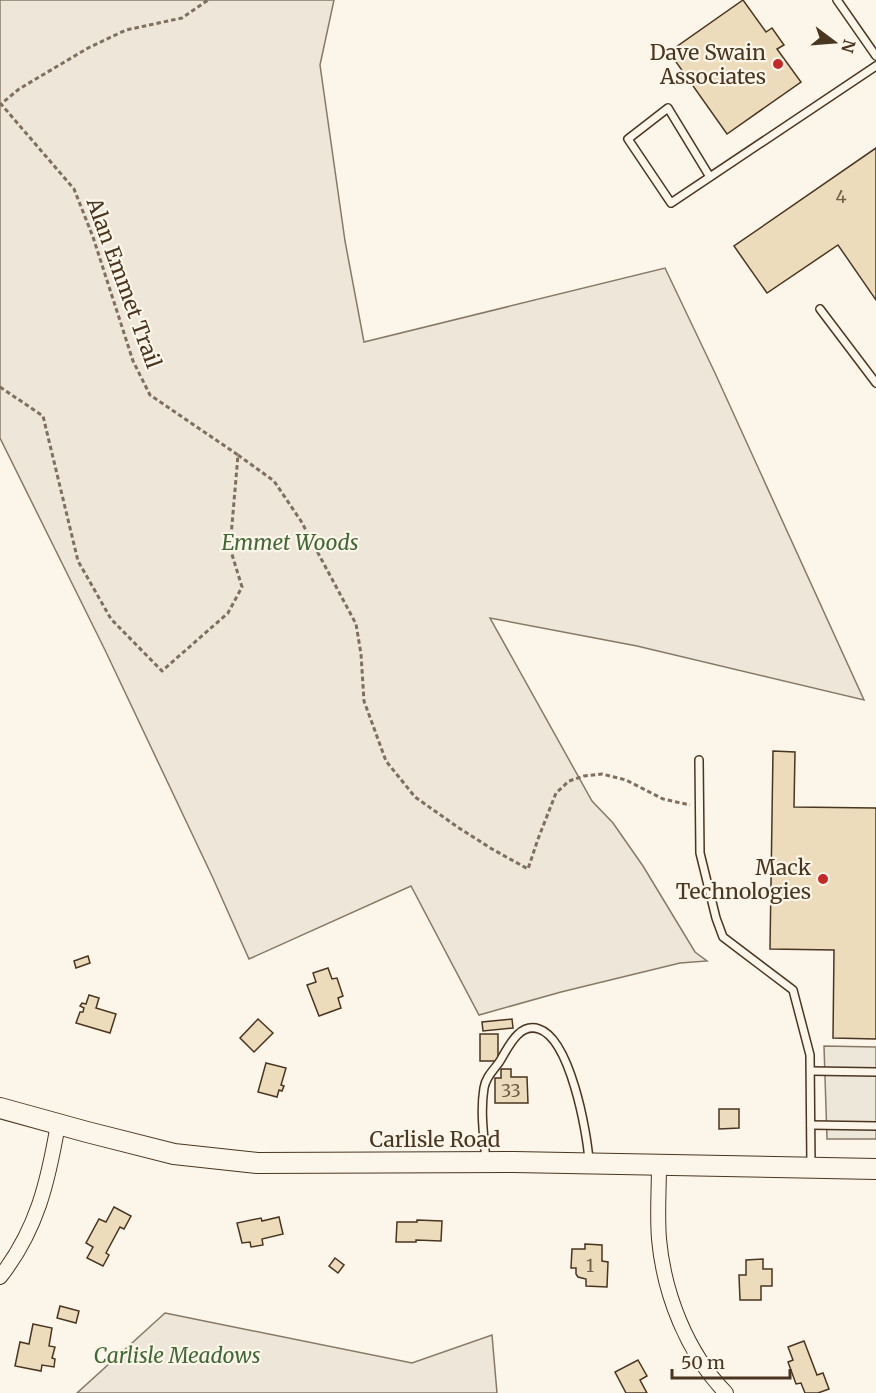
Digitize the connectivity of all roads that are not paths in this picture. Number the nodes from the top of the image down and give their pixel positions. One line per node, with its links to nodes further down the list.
1 (837, 0): 2 (lane)
2 (876, 56)
3 (876, 66): 4 (lane)
4 (710, 177): 4 (lane)
5 (820, 309): 6 (lane)
6 (876, 383)
7 (699, 760): 8 (lane)
8 (811, 1071): 9 (lane); 12 (lane)
9 (876, 1072)
10 (0, 1108): 11 (main road, Carlisle Road)
11 (58, 1124): 14 (main road, Carlisle Road); 19 (street)
12 (811, 1125): 13 (lane); 17 (lane)
13 (876, 1126)
14 (486, 1162): 15 (main road, Carlisle Road); 15 (lane)
15 (589, 1164): 16 (main road, Carlisle Road)
16 (659, 1165): 17 (main road, Carlisle Road); 20 (street)
17 (811, 1168): 18 (main road, Carlisle Road)
18 (876, 1170)
19 (0, 1277)
20 (726, 1393)

